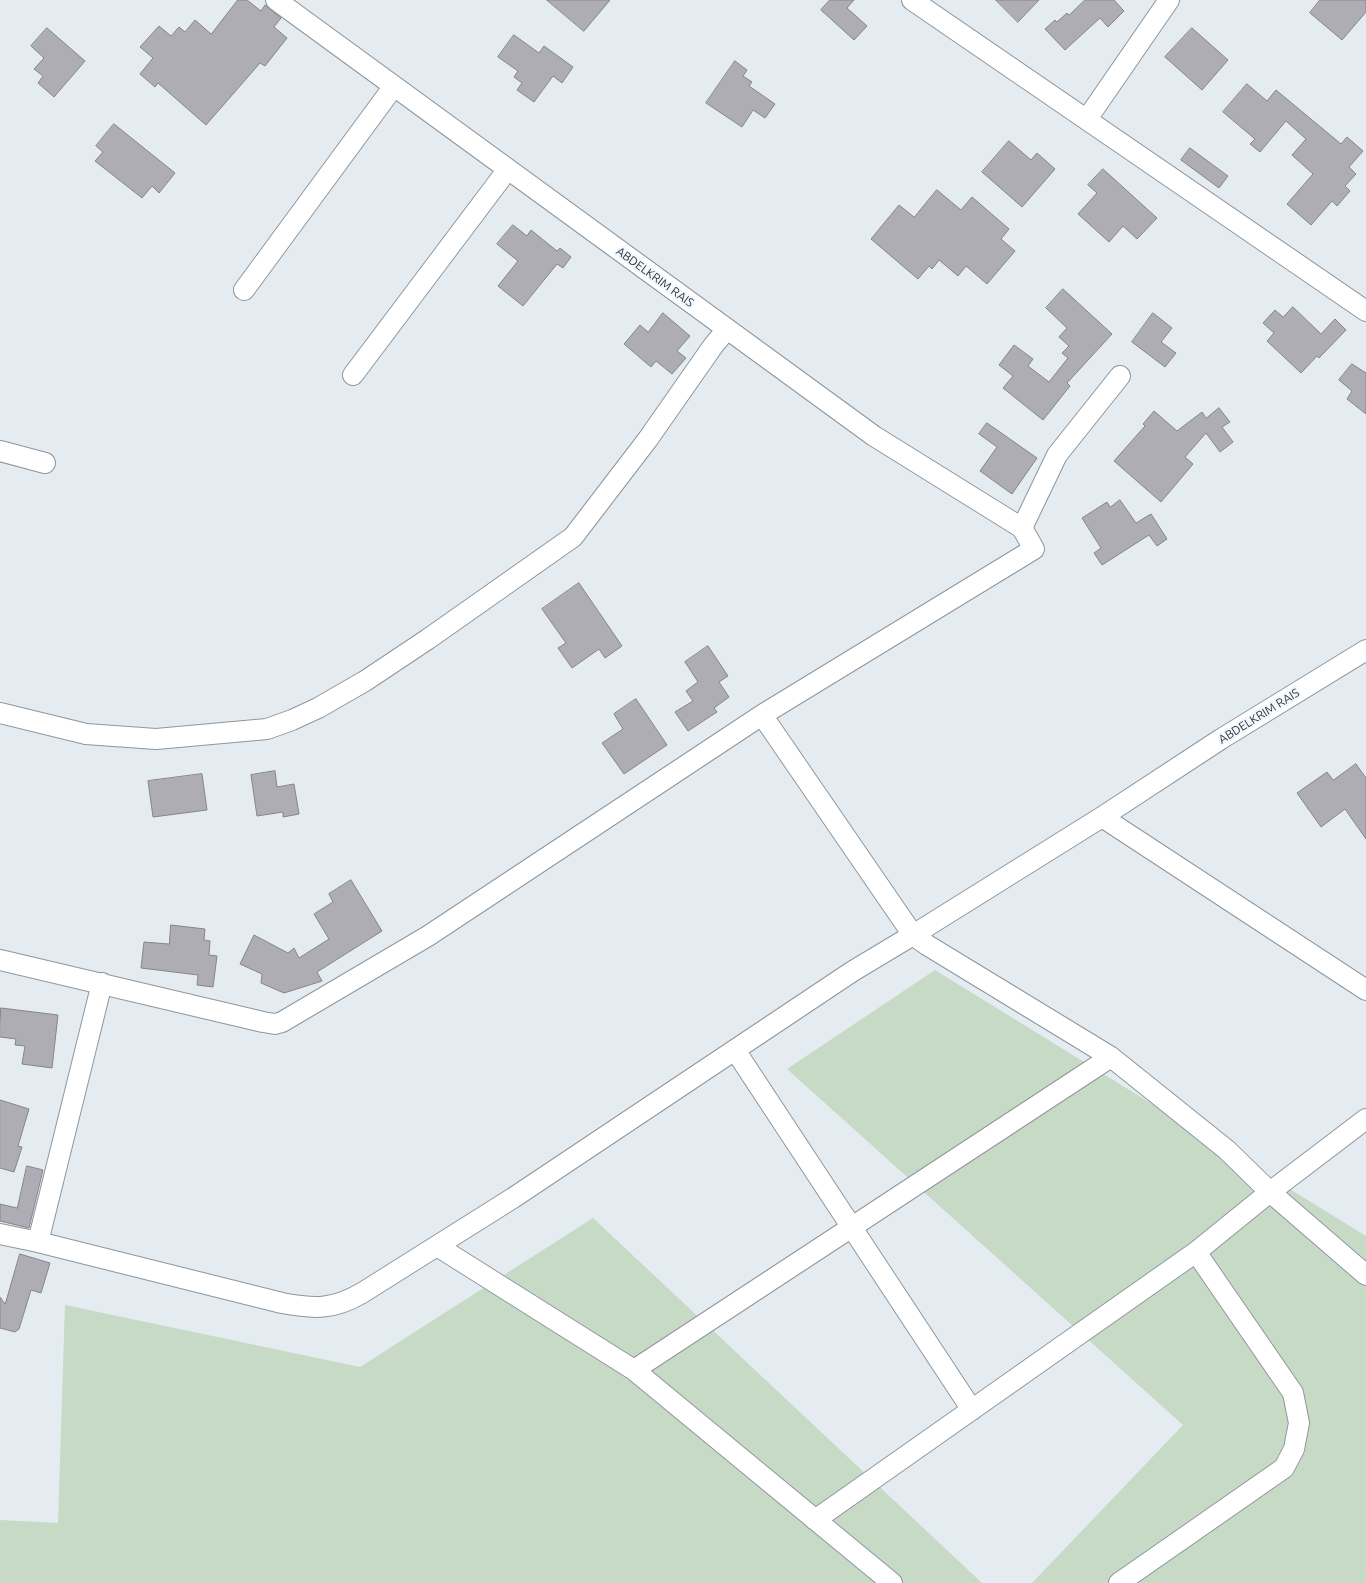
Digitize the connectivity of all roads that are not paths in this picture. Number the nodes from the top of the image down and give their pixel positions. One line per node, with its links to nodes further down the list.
1 (276, 0): 4 (street, ABDELKRIM RAIS)
2 (912, 0): 5 (street)
3 (1169, 0): 5 (street)
4 (394, 86): 6 (street, ABDELKRIM RAIS); 7 (street)
5 (1087, 120): 8 (street)
6 (508, 169): 9 (street, ABDELKRIM RAIS); 10 (street)
7 (244, 290)
8 (1366, 311)
9 (727, 328): 14 (street, ABDELKRIM RAIS); 16 (street)
10 (354, 375)
11 (1120, 376): 14 (street)
12 (0, 451): 13 (street)
13 (45, 463)
14 (1022, 528): 17 (street, ABDELKRIM RAIS)
15 (1366, 650): 18 (street, ABDELKRIM RAIS)
16 (0, 713)
17 (762, 715): 19 (street); 21 (street)
18 (1102, 817): 19 (street, ABDELKRIM RAIS); 22 (street)
19 (913, 935): 23 (street, ABDELKRIM RAIS); 24 (street)
20 (0, 960): 21 (street)
21 (102, 983): 29 (street)
22 (1366, 990)
23 (735, 1050): 27 (street); 30 (street, ABDELKRIM RAIS)
24 (1111, 1057): 26 (street); 27 (street)
25 (1366, 1119): 26 (street)
26 (1270, 1192): 31 (street); 32 (street)
27 (852, 1228): 33 (street); 34 (street)
28 (0, 1234): 29 (street, ABDELKRIM RAIS)
29 (38, 1242): 30 (street, ABDELKRIM RAIS)
30 (437, 1246): 33 (street)
31 (1196, 1252): 34 (street); 37 (street)
32 (1366, 1275)
33 (634, 1370): 35 (street)
34 (972, 1410): 35 (street)
35 (815, 1520): 36 (street)
36 (892, 1583)
37 (1119, 1583)

